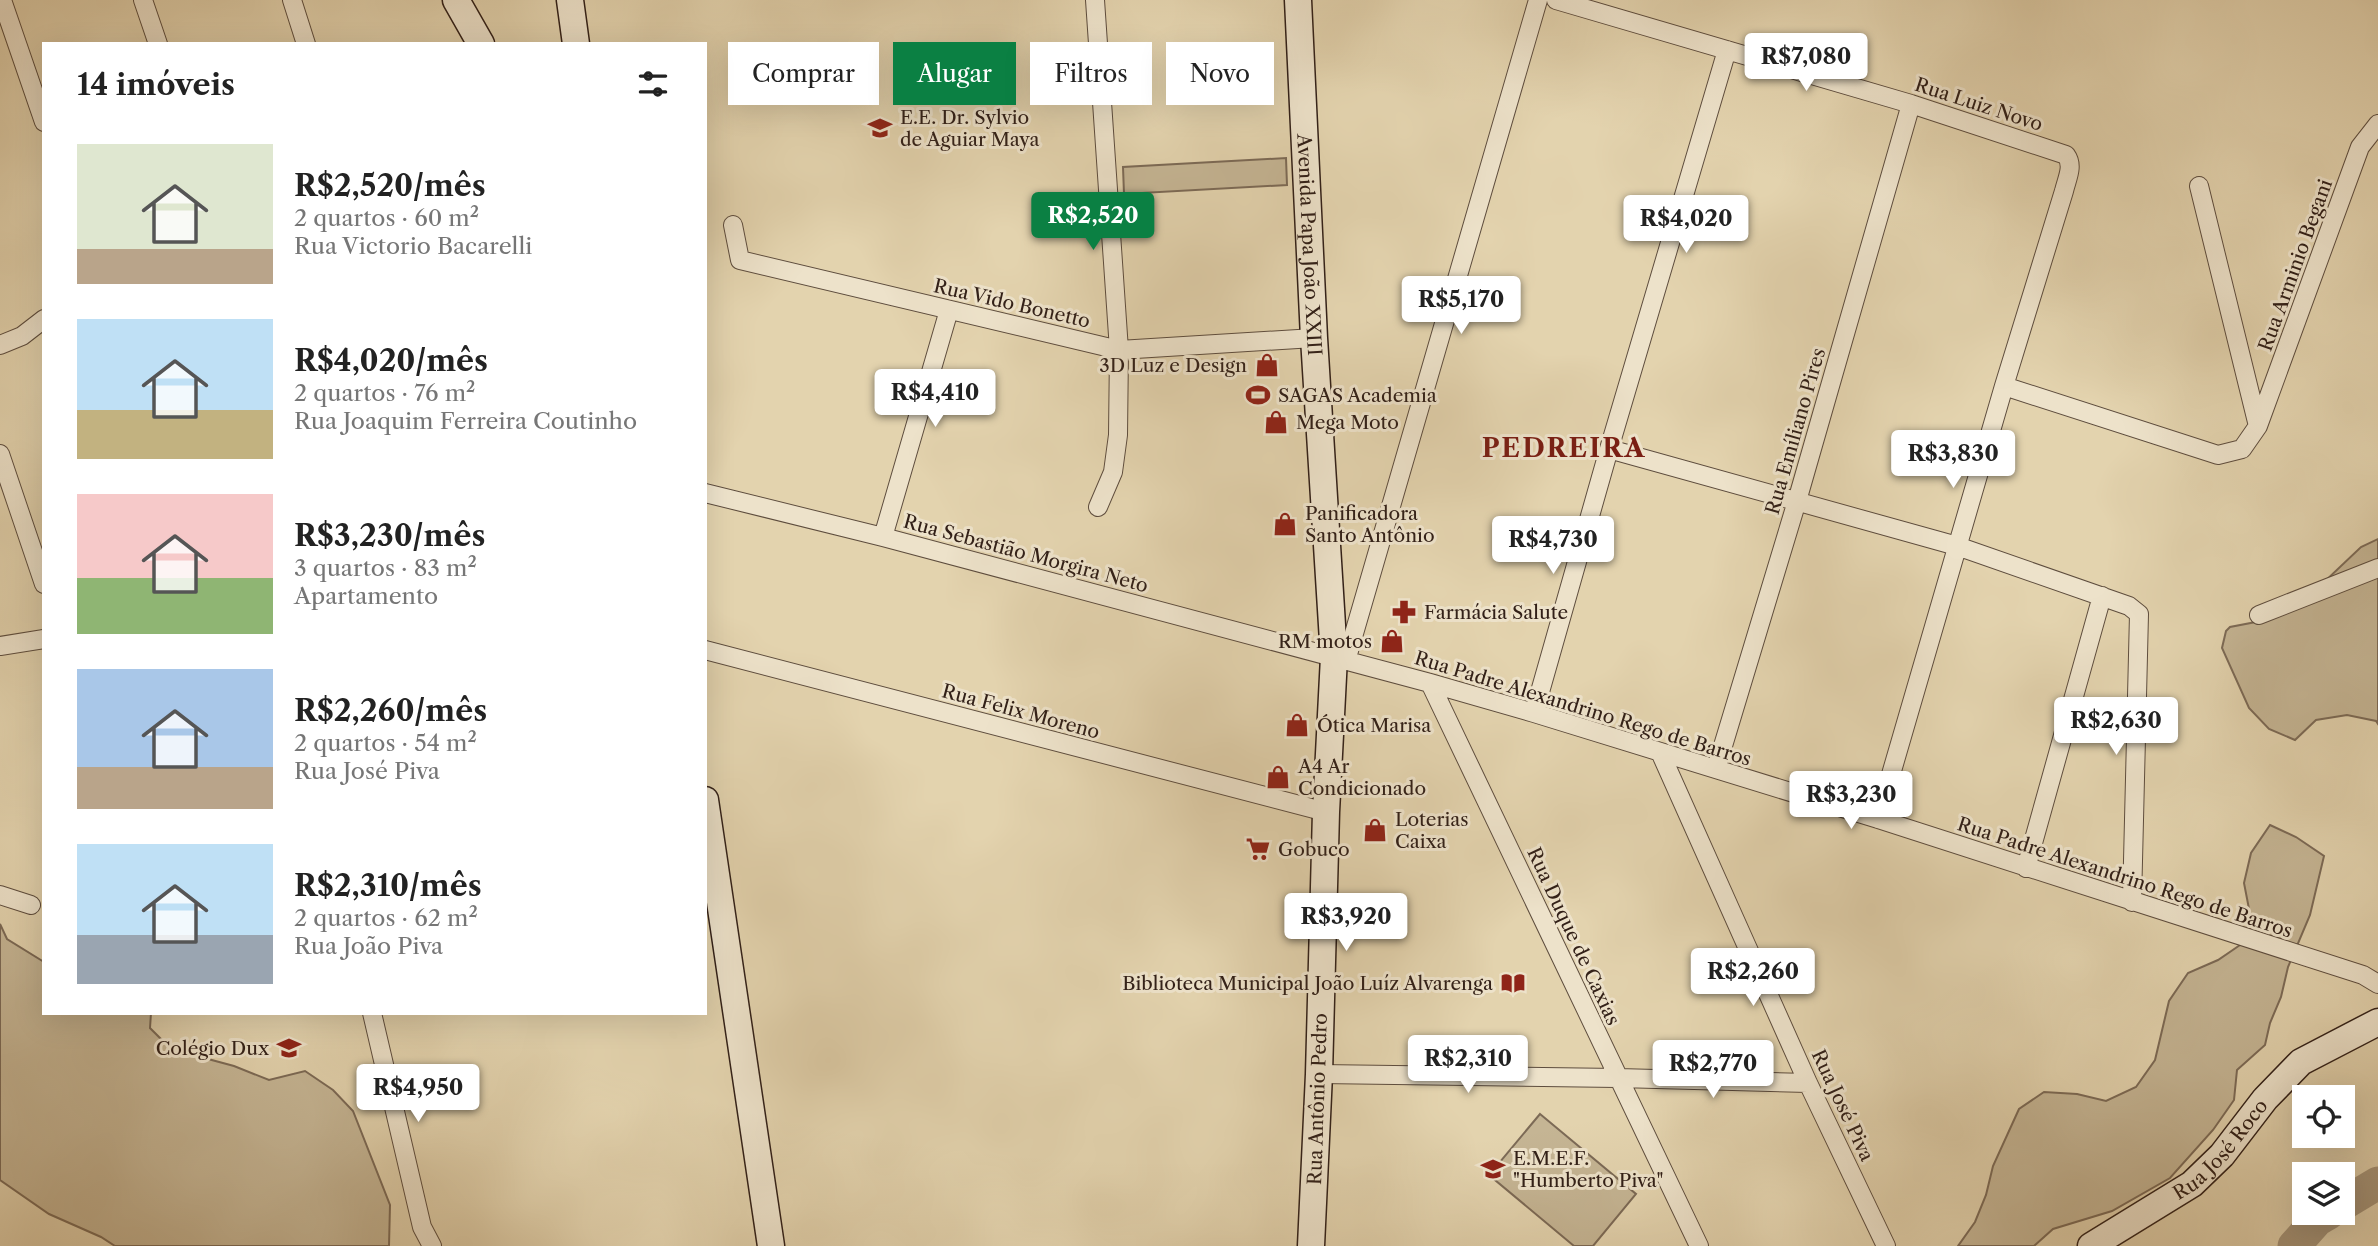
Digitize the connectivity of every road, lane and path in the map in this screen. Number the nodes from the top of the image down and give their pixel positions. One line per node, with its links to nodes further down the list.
1 (2, 0): 16 (street)
2 (143, 0): 10 (street)
3 (292, 0): 11 (street)
4 (456, 0): 12 (main road)
5 (570, 0): 13 (main road)
6 (1095, 0): 24 (street)
7 (1298, 0): 22 (main road, Avenida Papa João XXIII)
8 (1538, 0): 42 (street)
9 (1556, 0): 14 (street, Rua Luiz Novo)
10 (157, 42)
11 (305, 42)
12 (480, 42)
13 (576, 42)
14 (1727, 50): 15 (street, Rua Luiz Novo); 27 (street)
15 (1911, 104): 25 (street, Rua Luiz Novo); 30 (street, Rua Emíliano Pires)
16 (42, 116)
17 (2378, 124): 26 (street, Rua Arminio Begani)
18 (2199, 186): 26 (street)
19 (733, 225): 20 (street, Rua Vido Bonetto)
20 (949, 310): 24 (street, Rua Vido Bonetto); 32 (street)
21 (42, 320): 23 (street)
22 (1314, 338): 24 (street, Rua Vido Bonetto); 42 (main road, Avenida Papa João XXIII)
23 (0, 345)
24 (1119, 350): 31 (street)
25 (2004, 386): 26 (street); 33 (street)
26 (2258, 426)
27 (1609, 449): 30 (street); 44 (street)
28 (0, 454): 34 (street)
29 (707, 493): 32 (street, Rua Sebastião Morgira Neto)
30 (1797, 501): 33 (street); 46 (street, Rua Emíliano Pires)
31 (1098, 507)
32 (883, 537): 42 (street, Rua Sebastião Morgira Neto)
33 (1957, 546): 37 (street); 49 (street)
34 (39, 553): 36 (street)
35 (2378, 568): 38 (street)
36 (42, 572)
37 (2102, 596): 50 (street); 52 (street)
38 (2259, 615)
39 (42, 639): 40 (street)
40 (0, 646)
41 (707, 651): 47 (street, Rua Felix Moreno)
42 (1340, 659): 43 (street, Rua Padre Alexandrino Rego de Barros); 47 (main road, Rua Antônio Pedro)
43 (1430, 683): 44 (street, Rua Padre Alexandrino Rego de Barros); 58 (street, Rua Duque de Caxias)
44 (1534, 713): 45 (street, Rua Padre Alexandrino Rego de Barros)
45 (1660, 752): 46 (street, Rua Padre Alexandrino Rego de Barros); 59 (street, Rua José Piva)
46 (1716, 769): 49 (street, Rua Padre Alexandrino Rego de Barros)
47 (1325, 812): 57 (main road, Rua Antônio Pedro)
48 (707, 814): 61 (main road)
49 (1878, 819): 50 (street, Rua Padre Alexandrino Rego de Barros)
50 (2026, 869): 52 (street, Rua Padre Alexandrino Rego de Barros)
51 (0, 895): 53 (street)
52 (2132, 902): 54 (street, Rua Padre Alexandrino Rego de Barros)
53 (31, 905)
54 (2378, 984)
55 (372, 1015): 60 (street)
56 (2378, 1022): 65 (main road, Rua José Roco)
57 (1319, 1074): 58 (street); 62 (main road, Rua Antônio Pedro)
58 (1618, 1078): 59 (street); 63 (street, Rua Duque de Caxias)
59 (1808, 1083): 64 (street, Rua José Piva)
60 (432, 1246)
61 (771, 1246)
62 (1311, 1246)
63 (1699, 1246)
64 (1886, 1246)
65 (2091, 1246)

